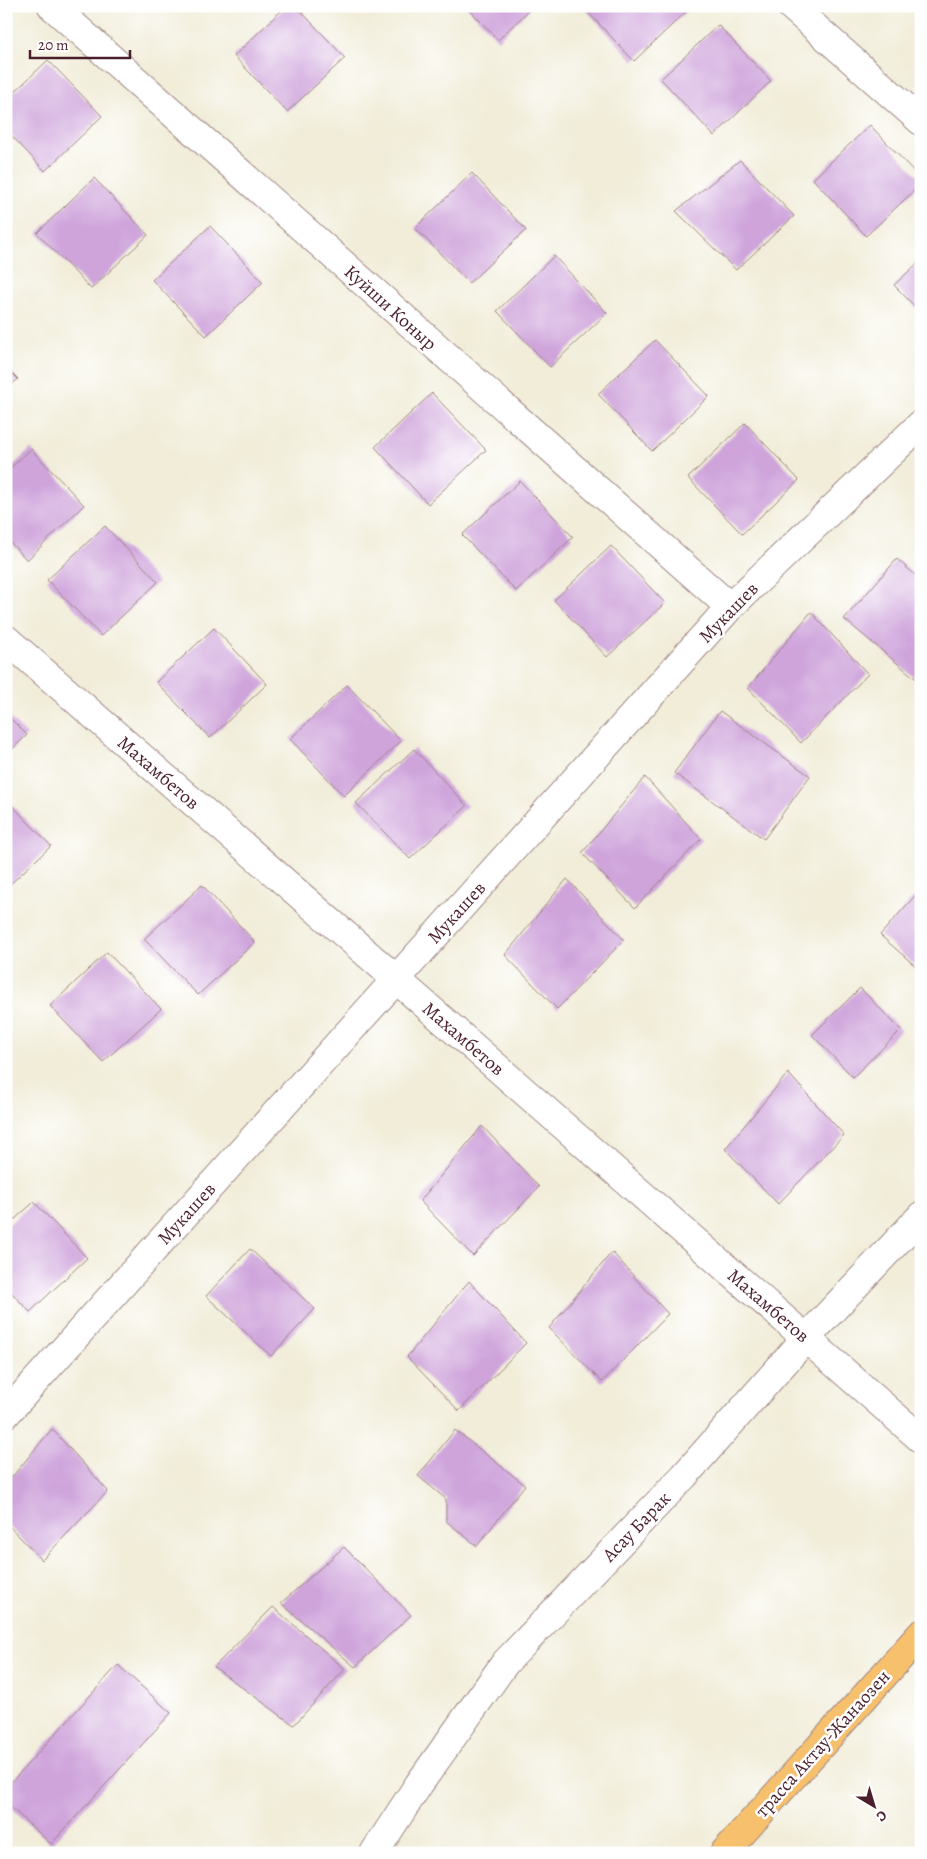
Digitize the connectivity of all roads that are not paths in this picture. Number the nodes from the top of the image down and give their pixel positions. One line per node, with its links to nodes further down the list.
1 (52, 6): 5 (street, Куйши Коныр)
2 (791, 6): 3 (street)
3 (921, 121)
4 (921, 424): 5 (street, Мукашев)
5 (730, 607): 7 (street, Мукашев)
6 (6, 639): 7 (street, Махамбетов)
7 (396, 979): 9 (street, Махамбетов); 10 (street, Мукашев)
8 (921, 1216): 9 (street, Асау Барак)
9 (806, 1338): 11 (street, Махамбетов); 13 (street, Асау Барак)
10 (6, 1414)
11 (921, 1439)
12 (921, 1634): 14 (main road, трасса Актау-Жанаозен)
13 (374, 1853)
14 (724, 1853)

